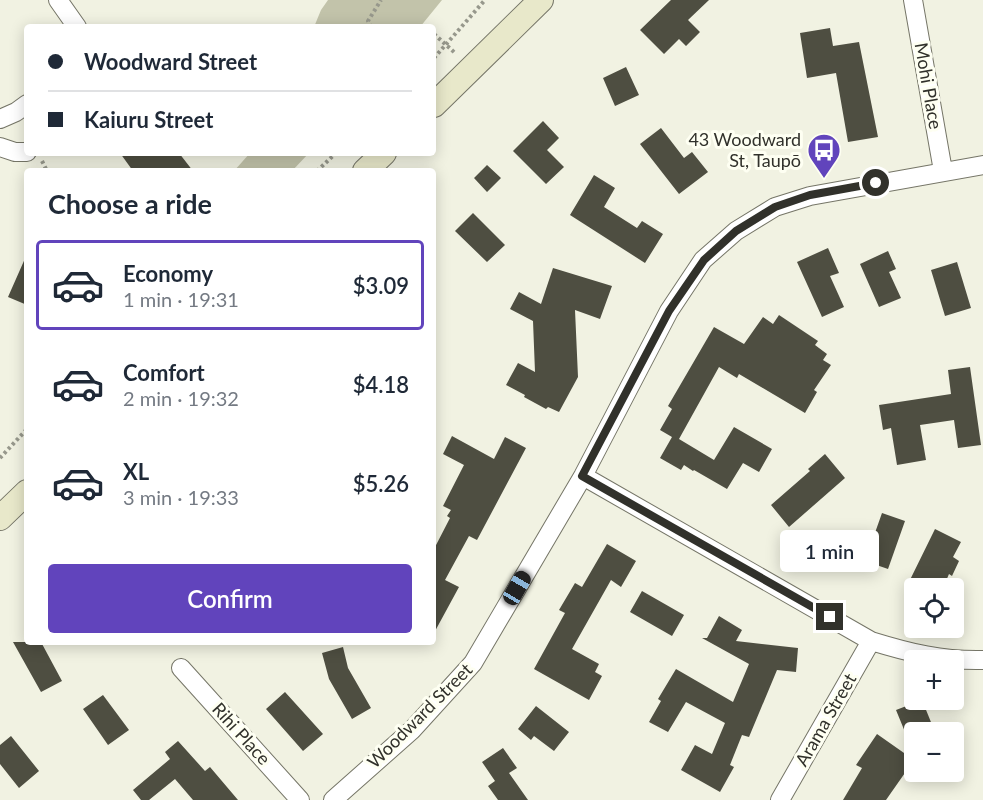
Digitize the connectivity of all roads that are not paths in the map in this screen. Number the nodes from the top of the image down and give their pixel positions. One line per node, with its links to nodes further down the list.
1 (58, 0): 4 (street)
2 (541, 0): 5 (main road)
3 (913, 0): 13 (street, Mohi Place)
4 (75, 24)
5 (436, 103)
6 (24, 106): 7 (street)
7 (0, 119)
8 (0, 147): 9 (street)
9 (24, 152)
10 (381, 156): 12 (main road)
11 (983, 165): 13 (street, Woodward Street)
12 (368, 168)
13 (943, 171): 14 (street, Woodward Street)
14 (582, 476): 17 (street); 21 (street, Woodward Street)
15 (24, 495): 16 (main road)
16 (0, 518)
17 (872, 641): 18 (street); 22 (street, Arama Street)
18 (983, 660)
19 (181, 668): 20 (street, Rihi Place)
20 (300, 800)
21 (333, 800)
22 (780, 800)

